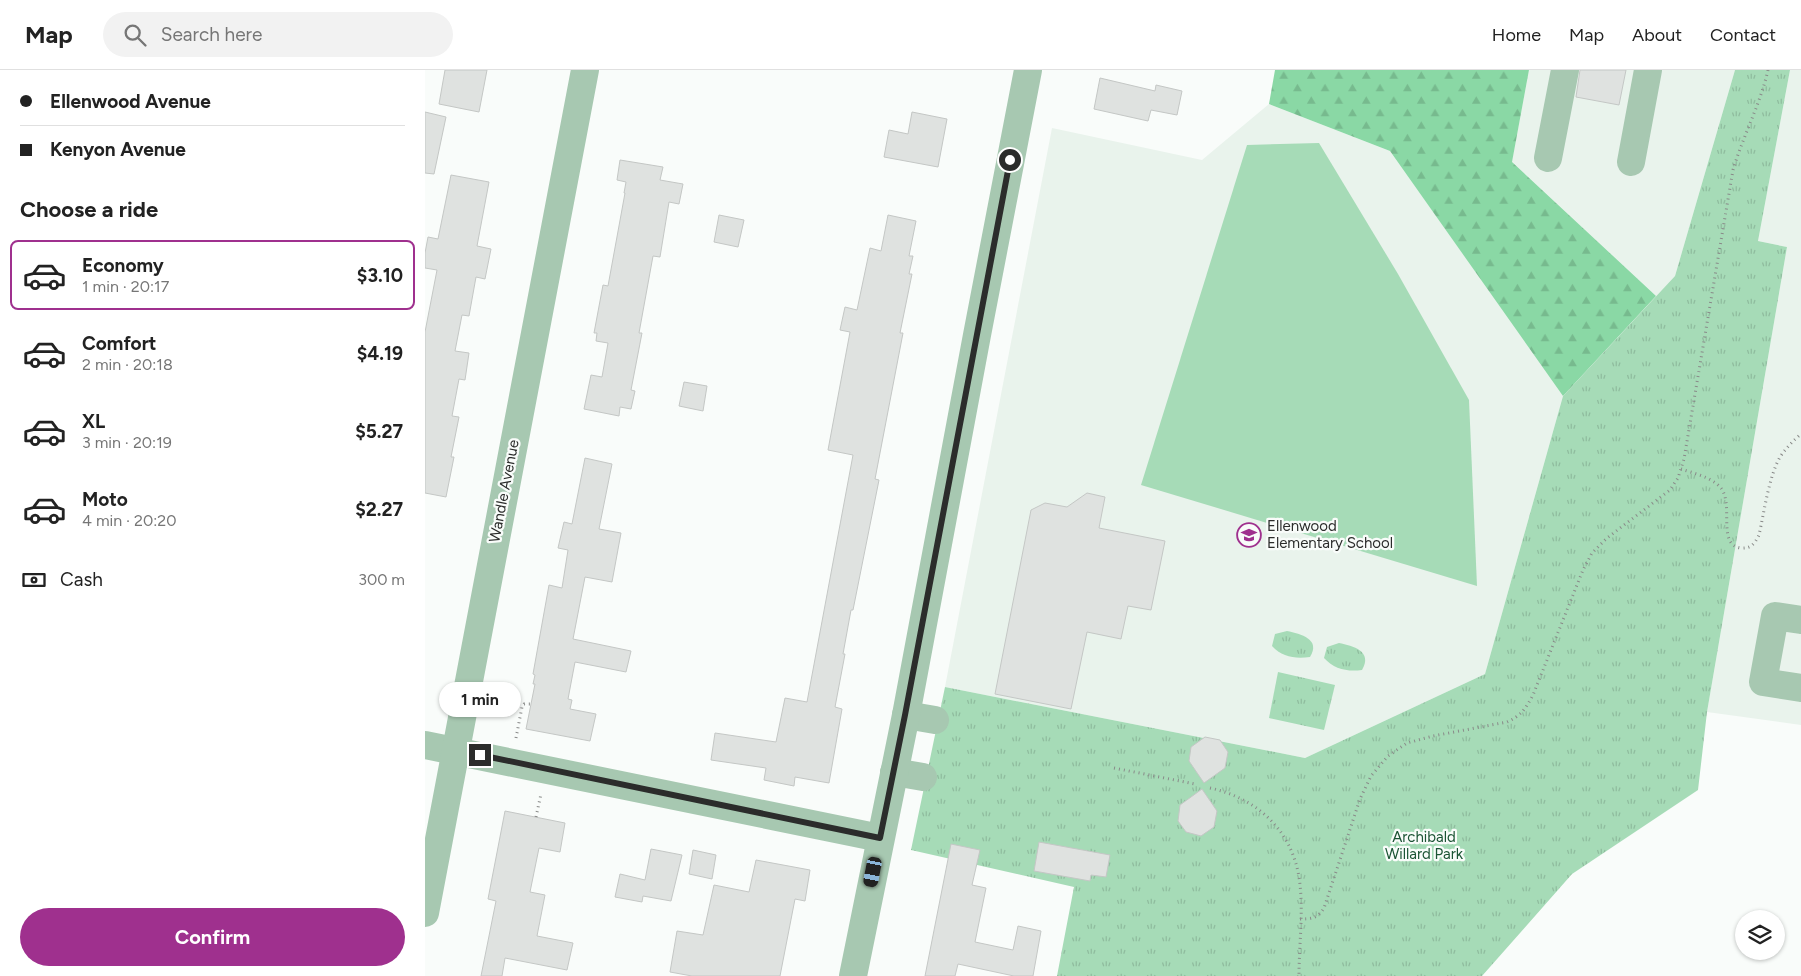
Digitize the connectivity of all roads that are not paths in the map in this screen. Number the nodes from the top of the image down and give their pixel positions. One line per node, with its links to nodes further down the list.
1 (585, 70): 12 (street, Wandle Avenue)
2 (1029, 70): 9 (street)
3 (1565, 70): 5 (street)
4 (1648, 70): 6 (street)
5 (1548, 158)
6 (1631, 162)
7 (1801, 620): 8 (street)
8 (1801, 688)
9 (905, 715): 10 (street); 13 (street)
10 (935, 720)
11 (425, 745): 12 (street)
12 (455, 751): 15 (street); 16 (street, Wandle Avenue)
13 (894, 772): 14 (street); 15 (street)
14 (923, 778)
15 (880, 838): 17 (street)
16 (425, 913)
17 (853, 976)

